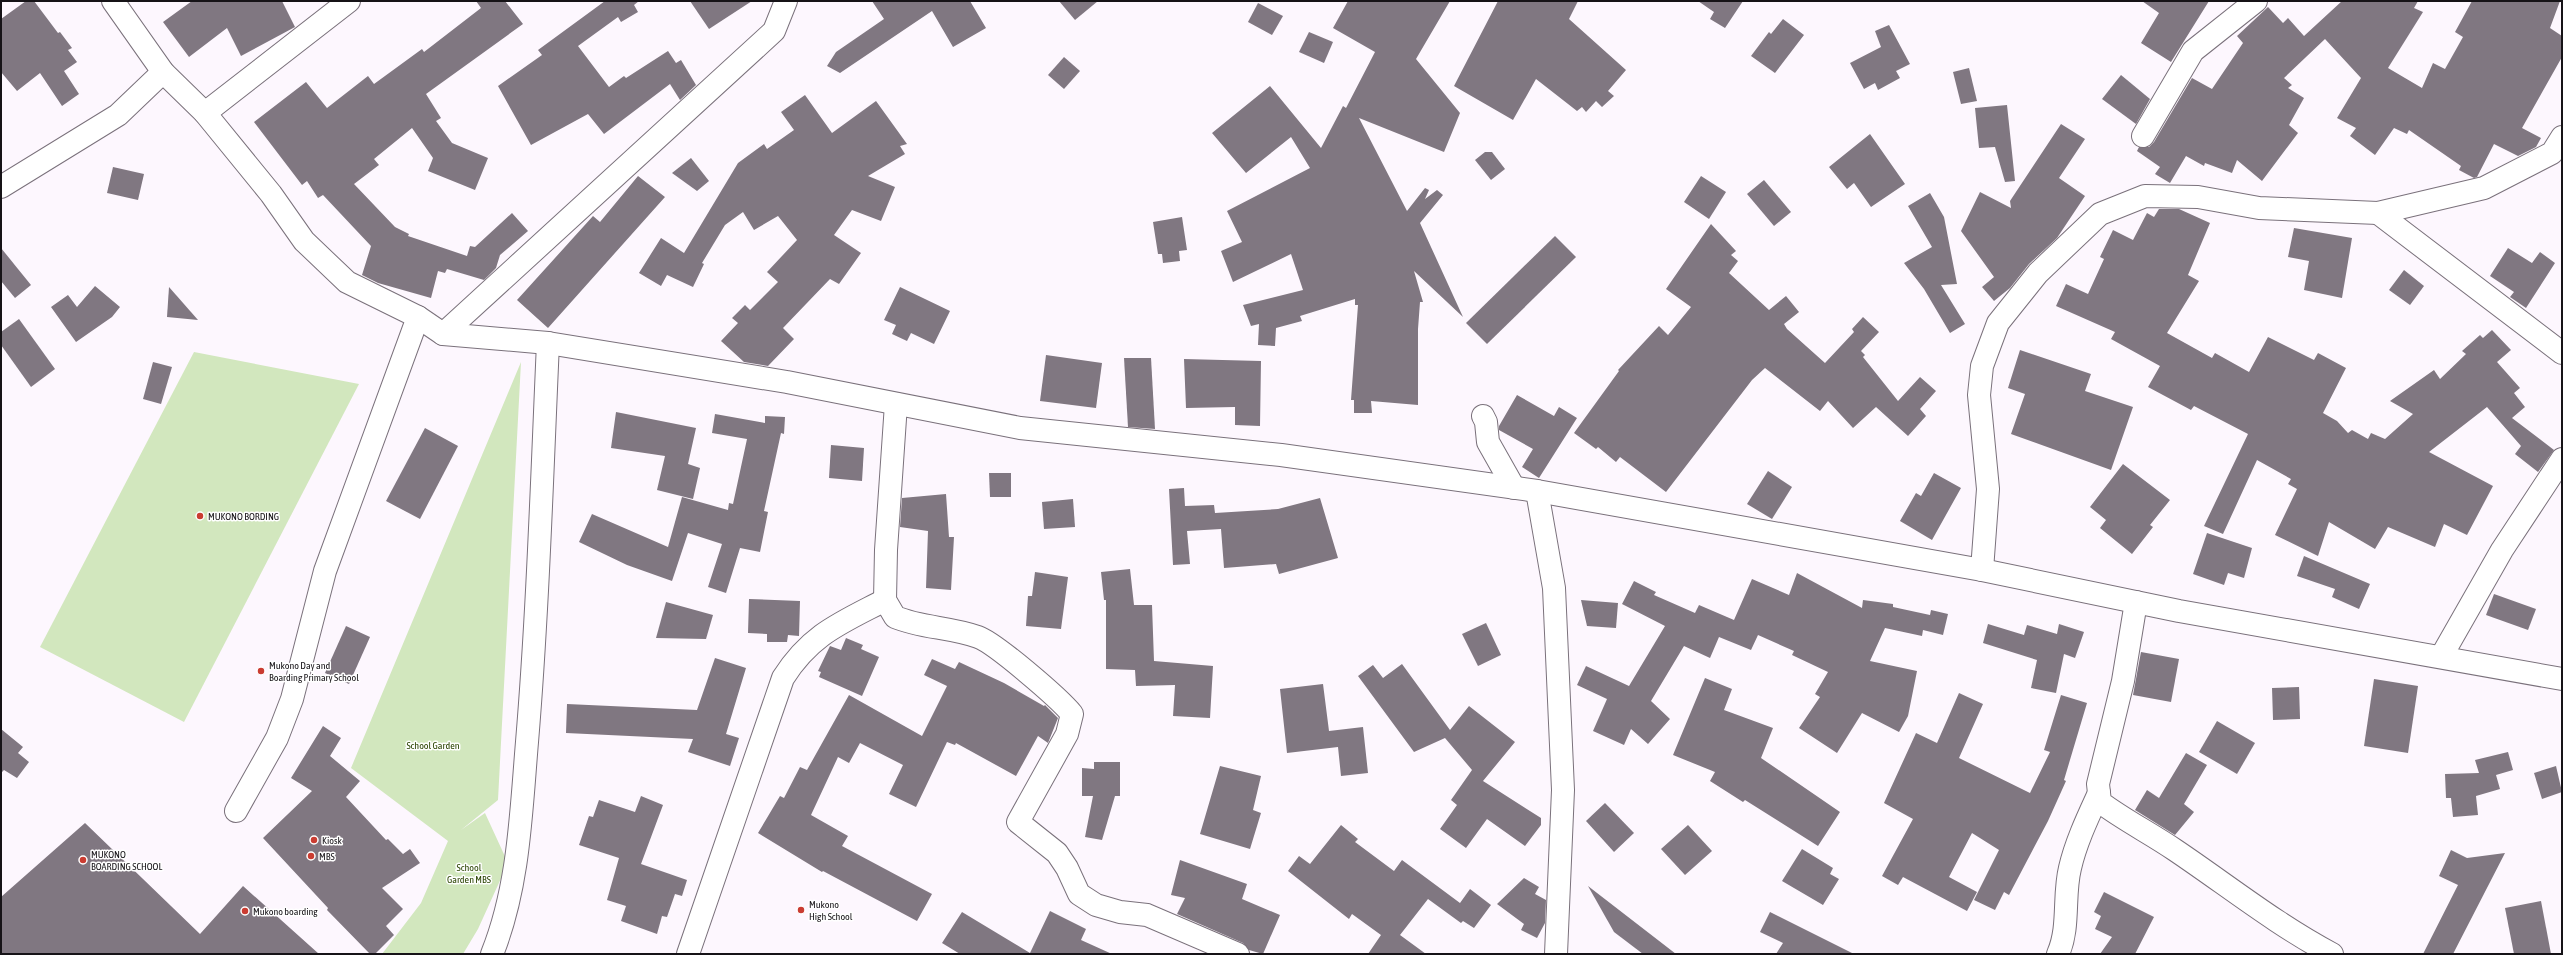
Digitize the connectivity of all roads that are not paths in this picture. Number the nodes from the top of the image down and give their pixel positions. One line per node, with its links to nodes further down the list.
1 (113, 1): 5 (street)
2 (349, 1): 6 (street)
3 (786, 1): 12 (street)
4 (2256, 1): 7 (street)
5 (163, 72): 6 (street); 9 (street)
6 (205, 113): 11 (street)
7 (2143, 136)
8 (2562, 137): 10 (street)
9 (1, 187)
10 (2378, 213): 14 (street); 20 (street)
11 (418, 317): 12 (street); 26 (street)
12 (443, 334): 13 (street)
13 (548, 343): 15 (street); 27 (street)
14 (2562, 353)
15 (896, 404): 18 (street); 21 (street)
16 (1482, 430): 18 (street)
17 (2562, 459): 23 (street)
18 (1514, 488): 19 (street)
19 (1537, 491): 20 (street); 30 (street)
20 (1982, 570): 22 (street)
21 (886, 600): 28 (street); 29 (street)
22 (2136, 602): 23 (street); 25 (street)
23 (2441, 657): 24 (street)
24 (2562, 679)
25 (2099, 793): 31 (street); 32 (street)
26 (236, 811)
27 (492, 954)
28 (688, 954)
29 (1238, 954)
30 (1556, 954)
31 (2058, 954)
32 (2332, 954)

